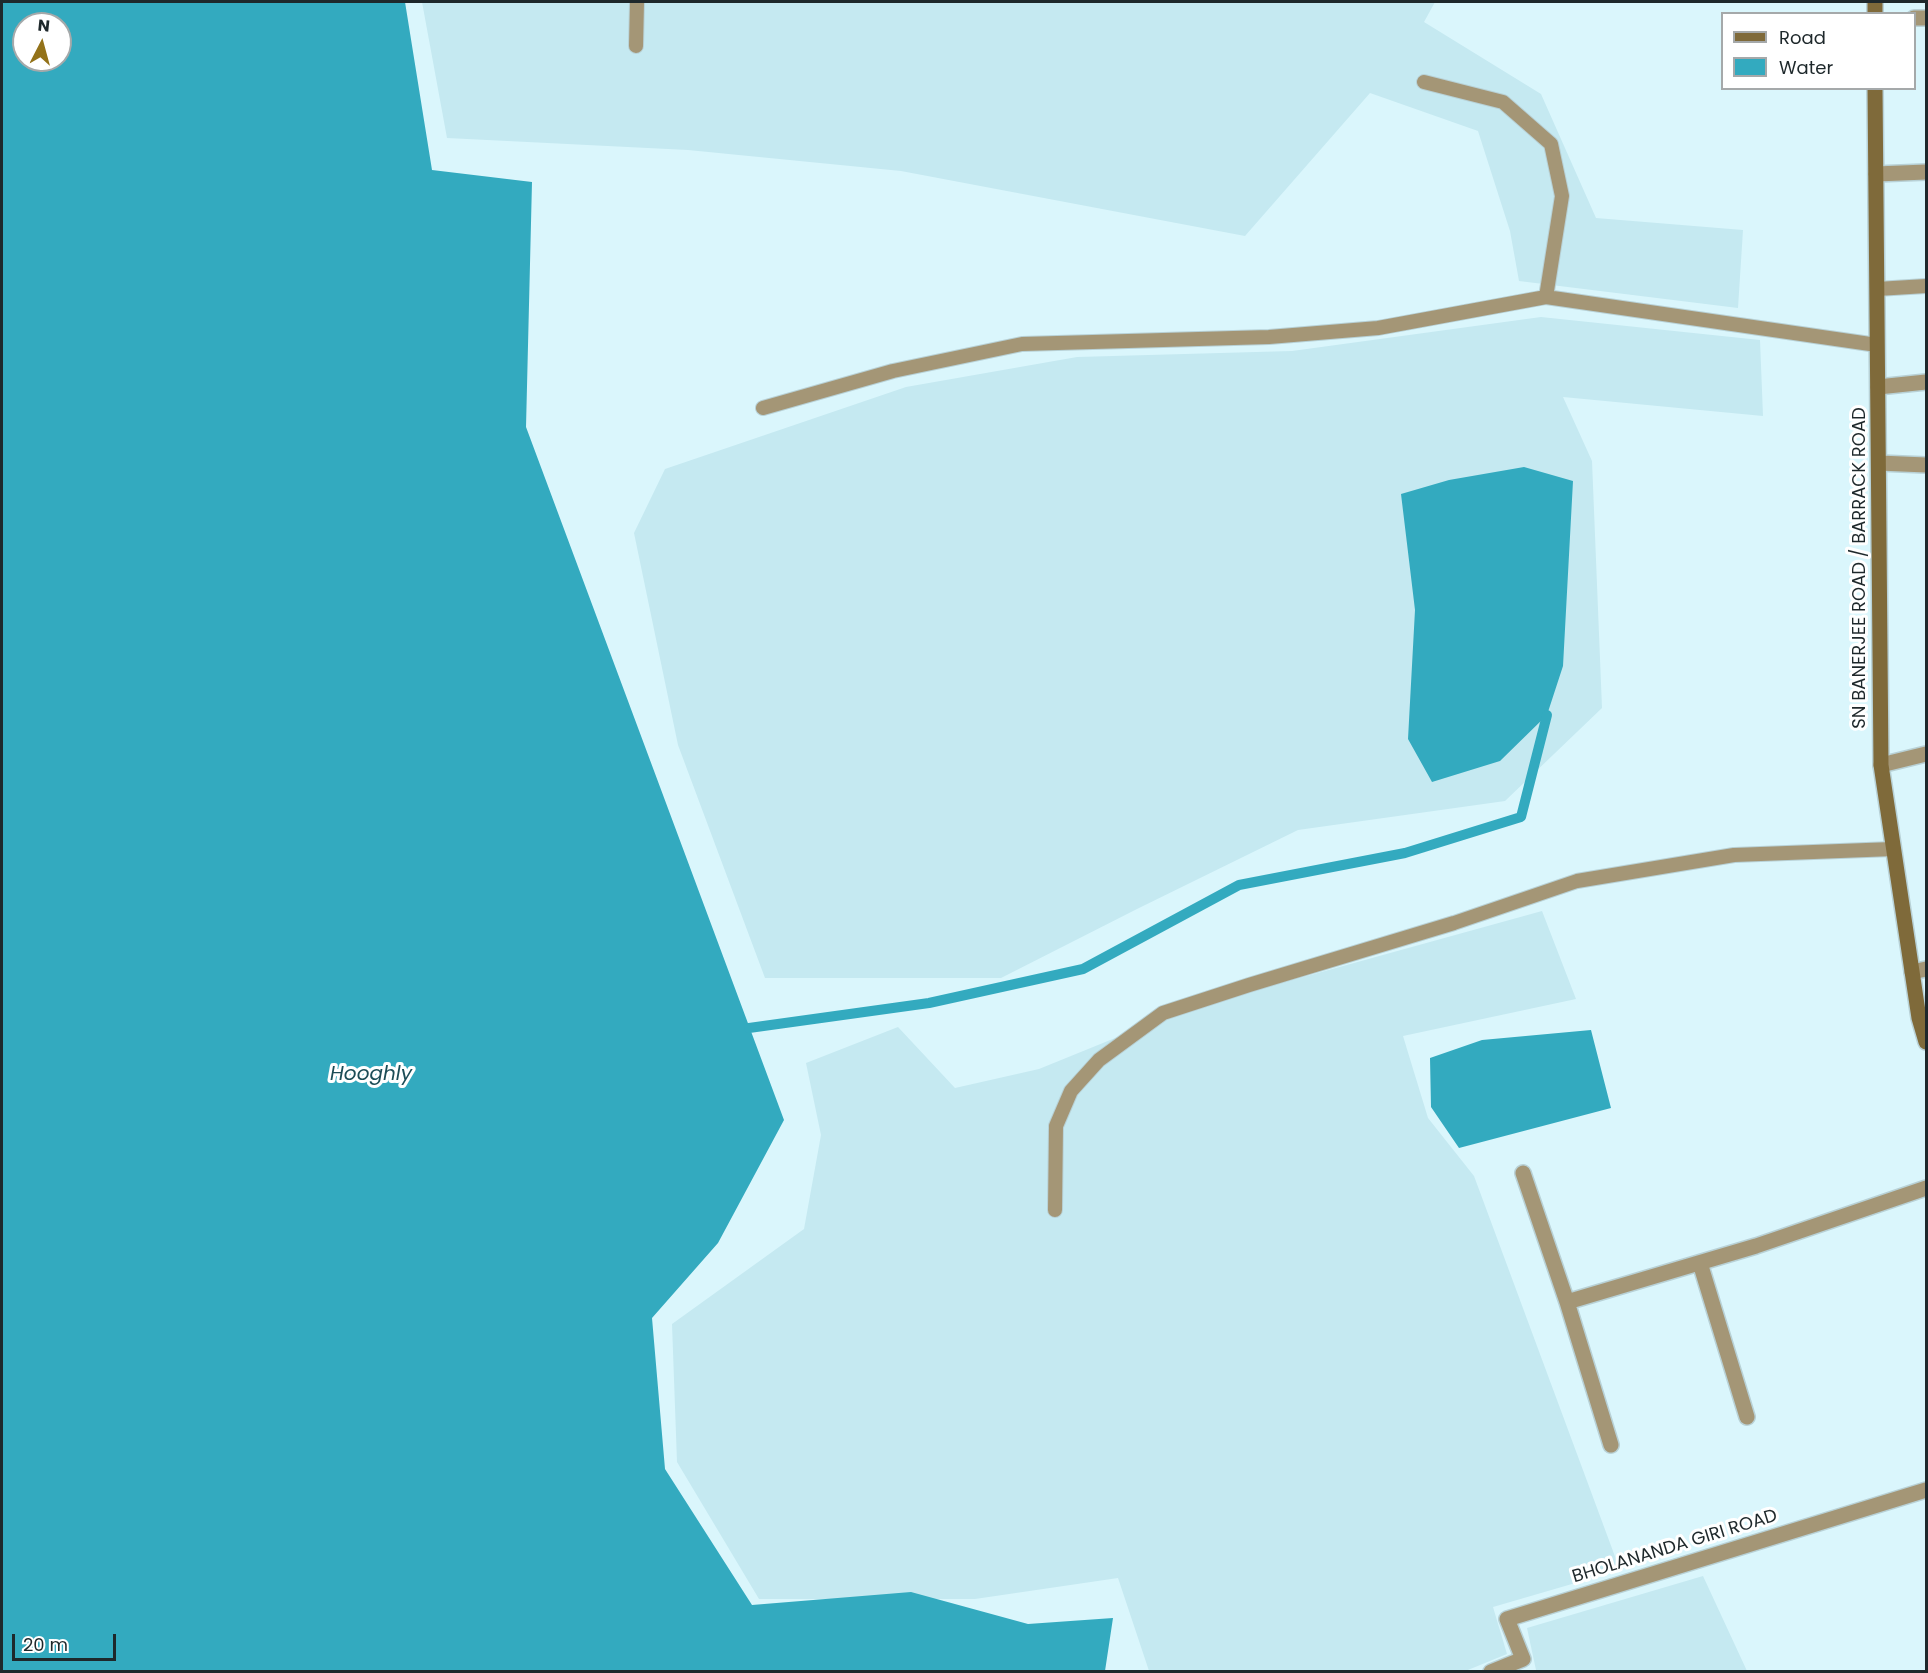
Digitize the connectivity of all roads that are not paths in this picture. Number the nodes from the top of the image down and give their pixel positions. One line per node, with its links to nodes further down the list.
1 (637, 2): 2 (lane)
2 (636, 46)
3 (1424, 82): 9 (lane)
4 (1875, 90): 6 (street, SN BANERJEE ROAD / BARRACK ROAD)
5 (1926, 172): 6 (street)
6 (1876, 174): 8 (street, SN BANERJEE ROAD / BARRACK ROAD)
7 (1926, 286): 8 (lane)
8 (1877, 289): 10 (street, SN BANERJEE ROAD / BARRACK ROAD)
9 (1546, 297): 10 (lane); 13 (lane)
10 (1877, 345): 12 (street, SN BANERJEE ROAD / BARRACK ROAD)
11 (1926, 382): 12 (street)
12 (1878, 387): 14 (street, SN BANERJEE ROAD / BARRACK ROAD)
13 (763, 408)
14 (1879, 463): 15 (street); 17 (street, SN BANERJEE ROAD / BARRACK ROAD)
15 (1926, 465)
16 (1926, 754): 17 (street)
17 (1881, 765): 18 (street, SN BANERJEE ROAD / BARRACK ROAD)
18 (1893, 849): 19 (street, SN BANERJEE ROAD / BARRACK ROAD); 23 (lane)
19 (1919, 970): 20 (street, SN BANERJEE ROAD / BARRACK ROAD)
20 (1926, 1042)
21 (1523, 1173): 25 (street)
22 (1926, 1188): 24 (street)
23 (1054, 1210)
24 (1700, 1263): 25 (street); 26 (street)
25 (1567, 1302): 27 (street)
26 (1747, 1417)
27 (1611, 1445)
28 (1926, 1490): 29 (street, BHOLANANDA GIRI ROAD)
29 (1491, 1671)

